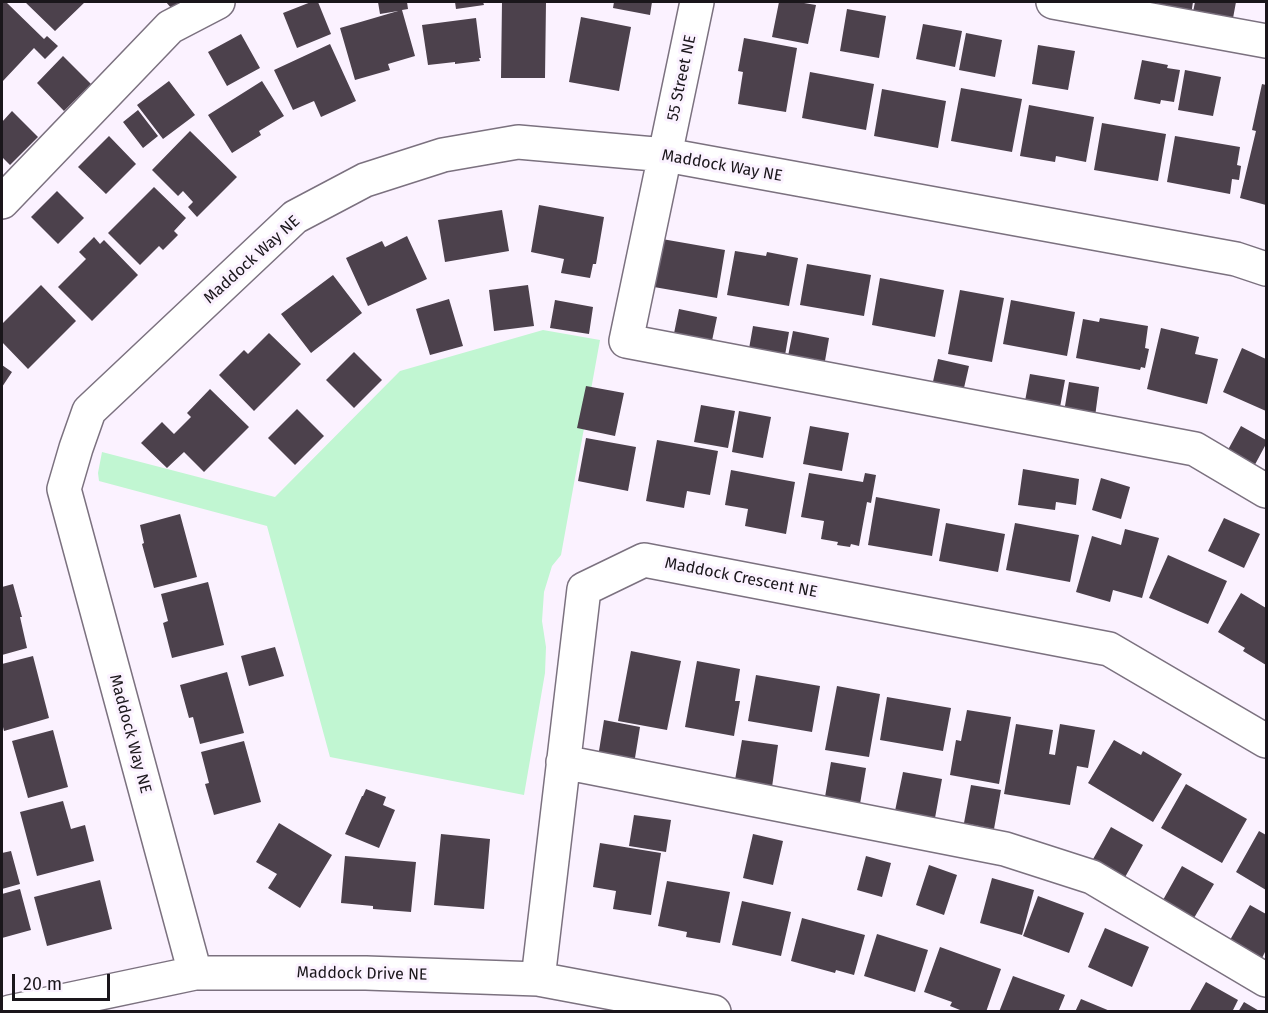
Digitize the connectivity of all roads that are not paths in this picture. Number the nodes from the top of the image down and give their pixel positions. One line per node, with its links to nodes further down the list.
1 (218, 2): 6 (street)
2 (697, 2): 5 (street, 55 Street NE)
3 (1053, 2): 4 (street)
4 (1266, 41)
5 (666, 154): 7 (street, Maddock Way NE); 8 (street, 55 Street NE); 11 (street, Maddock Way NE)
6 (2, 202)
7 (1266, 269)
8 (1266, 491)
9 (1266, 741): 10 (street, Maddock Crescent NE)
10 (563, 762): 12 (street, Maddock Crescent NE); 13 (street)
11 (195, 973): 12 (street, Maddock Drive NE); 14 (street, Maddock Drive NE)
12 (538, 979): 15 (street, Maddock Drive NE)
13 (1266, 980)
14 (10, 1011)
15 (714, 1011)

